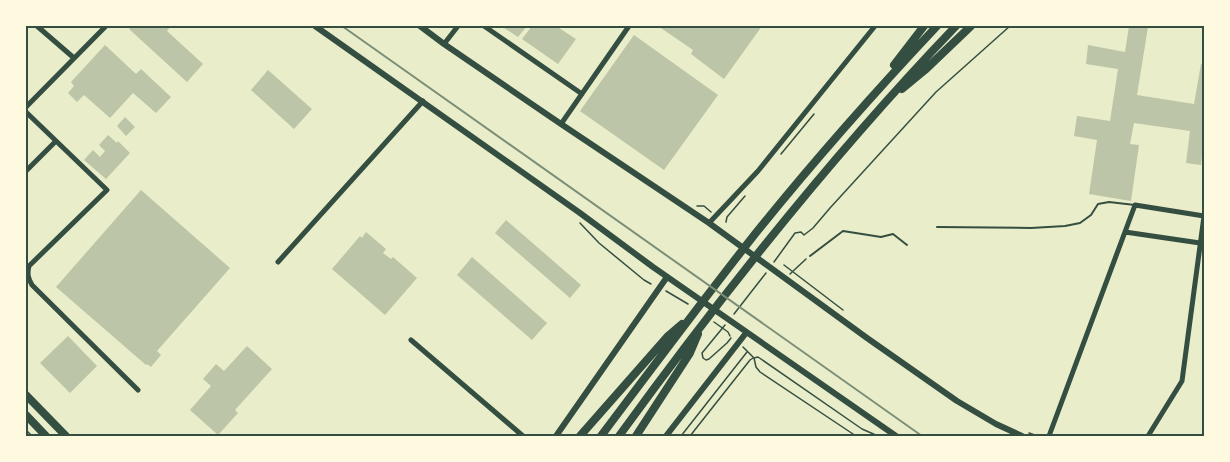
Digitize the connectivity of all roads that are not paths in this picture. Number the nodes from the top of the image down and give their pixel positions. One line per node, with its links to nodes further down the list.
1 (37, 26): 14 (street)
2 (106, 26): 14 (street)
3 (315, 26): 17 (street)
4 (420, 26): 13 (street)
5 (458, 26): 13 (street)
6 (484, 26): 15 (street)
7 (629, 26): 15 (street)
8 (875, 26): 25 (street)
9 (924, 26): 16 (main road)
10 (937, 26): 16 (main road)
11 (956, 26): 19 (main road)
12 (971, 26): 19 (main road)
13 (444, 44): 21 (street)
14 (74, 58): 18 (street)
15 (582, 94): 21 (street)
16 (871, 97): 33 (main road)
17 (423, 101): 31 (street); 32 (street)
18 (26, 107)
19 (879, 108): 34 (main road)
20 (26, 112): 22 (street)
21 (561, 124): 25 (street)
22 (56, 141): 23 (street); 37 (street)
23 (26, 171)
24 (1135, 205): 26 (lane); 27 (street); 28 (street)
25 (709, 223): 40 (street)
26 (937, 227)
27 (1125, 232): 28 (street); 51 (street)
28 (1200, 243): 52 (street)
29 (907, 245): 30 (lane)
30 (810, 256)
31 (279, 262)
32 (667, 277): 35 (street); 44 (street)
33 (690, 319): 45 (main road); 46 (main road)
34 (699, 328): 47 (main road); 48 (main road)
35 (747, 333): 49 (street); 50 (street)
36 (411, 340): 43 (street)
37 (138, 390)
38 (26, 395): 42 (main road)
39 (26, 415): 41 (main road)
40 (1024, 434)
41 (46, 436)
42 (66, 436)
43 (523, 436)
44 (556, 436)
45 (580, 436)
46 (601, 436)
47 (619, 436)
48 (636, 436)
49 (666, 436)
50 (896, 436)
51 (1049, 436)
52 (1149, 436)

